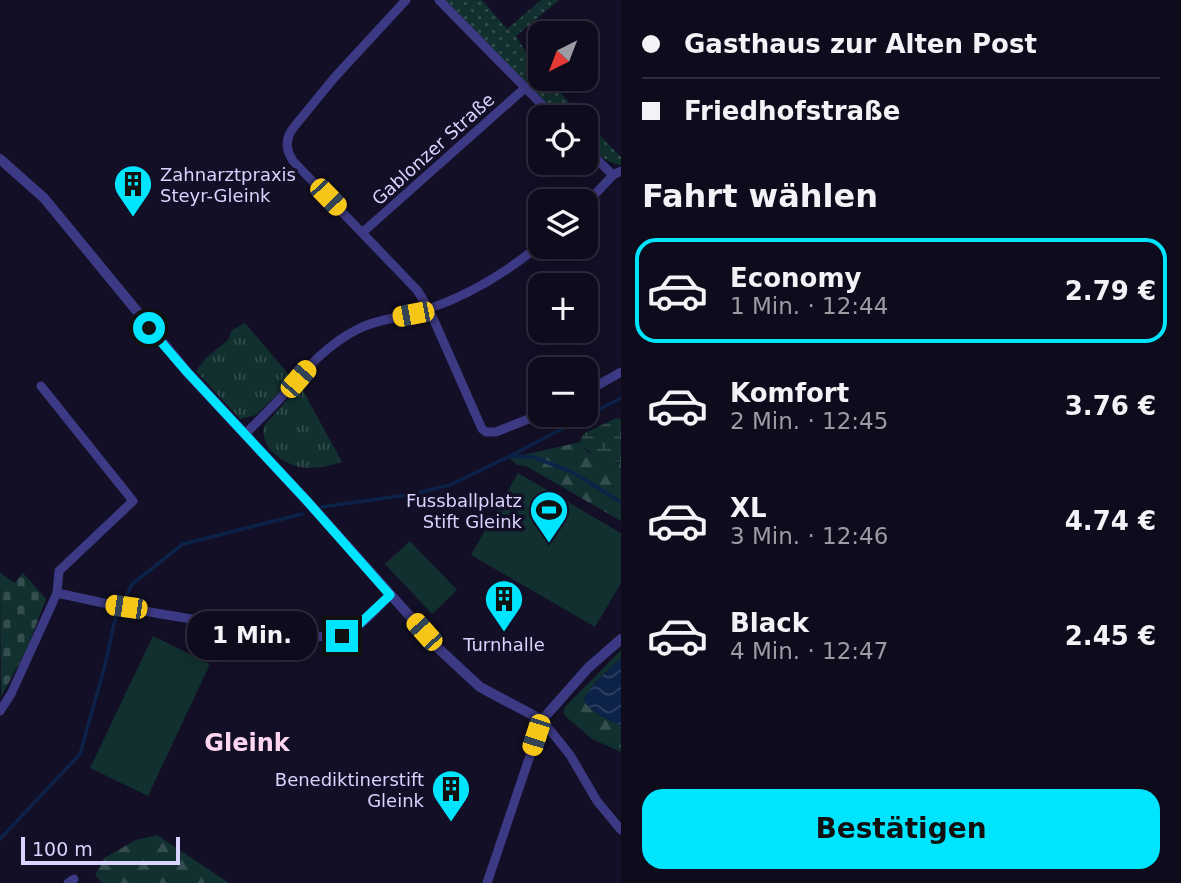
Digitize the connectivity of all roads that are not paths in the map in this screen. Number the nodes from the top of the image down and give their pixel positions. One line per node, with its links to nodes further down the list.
1 (406, 0): 9 (street)
2 (439, 0): 3 (street)
3 (525, 88): 4 (street); 9 (street, Gablonzer Straße)
4 (542, 105)
5 (598, 158): 7 (street)
6 (0, 159): 16 (street)
7 (617, 173): 8 (street)
8 (598, 192)
9 (363, 232): 11 (street)
10 (528, 254): 11 (street)
11 (429, 309): 15 (street); 16 (street)
12 (621, 372): 13 (street)
13 (598, 385)
14 (41, 386): 17 (street)
15 (528, 419)
16 (245, 434): 18 (street)
17 (57, 593): 18 (street); 20 (street)
18 (390, 595): 21 (street)
19 (621, 639): 21 (street)
20 (0, 711)
21 (542, 720): 22 (street); 23 (street)
22 (621, 830)
23 (487, 883)

